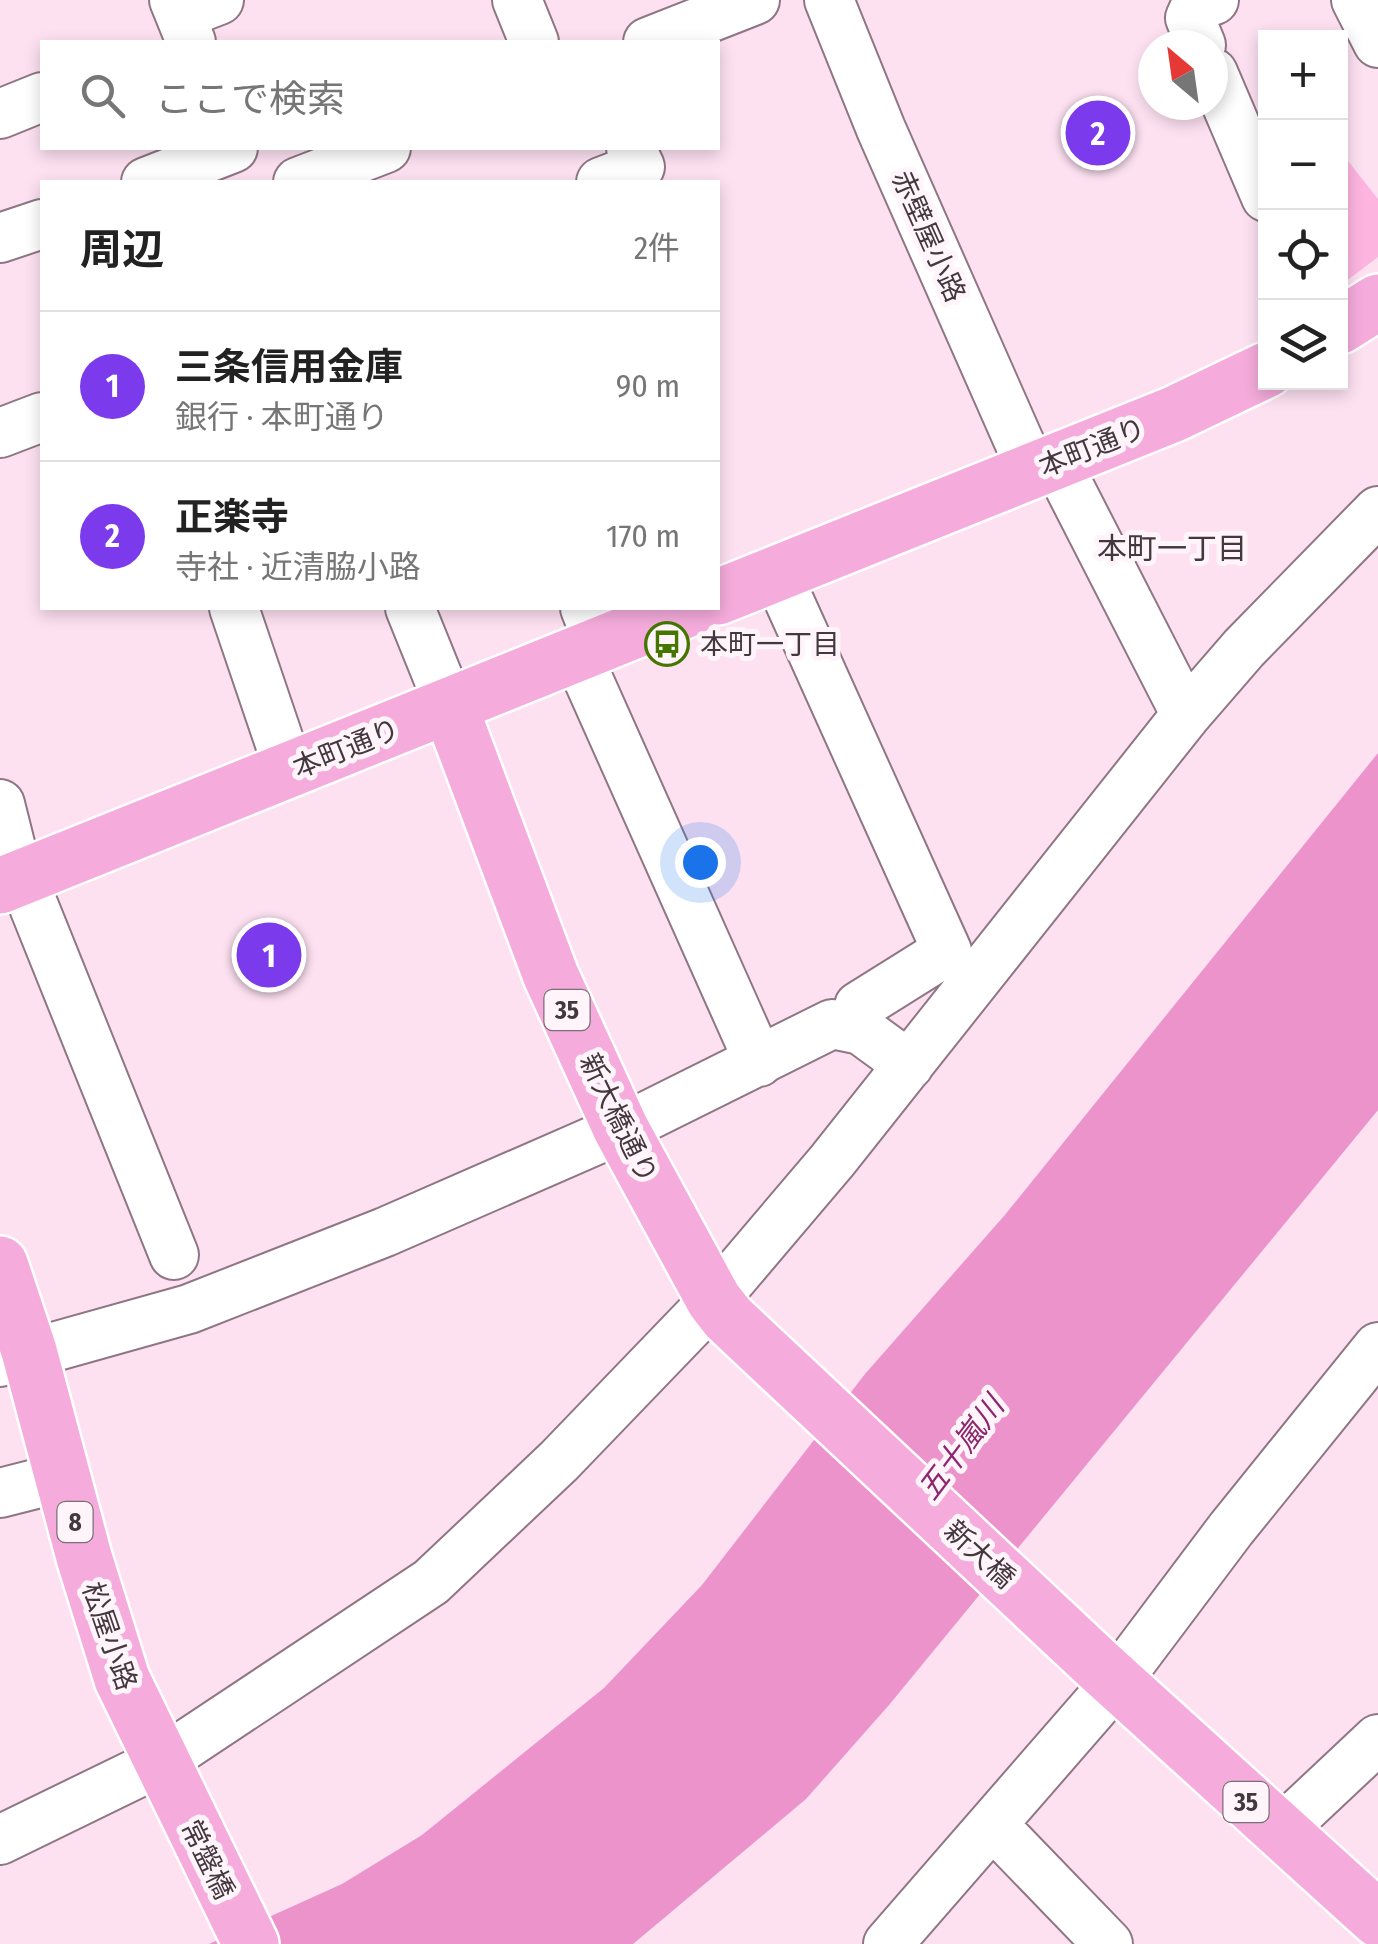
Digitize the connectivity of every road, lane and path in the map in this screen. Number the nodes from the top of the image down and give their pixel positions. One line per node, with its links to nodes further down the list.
1 (517, 0): 7 (street)
2 (755, 0): 8 (street)
3 (828, 0): 29 (street, 赤壁屋小路)
4 (1214, 0): 6 (street)
5 (1356, 0): 9 (street)
6 (1195, 30)
7 (533, 40)
8 (653, 40)
9 (1378, 43)
10 (40, 97): 12 (street)
11 (1228, 108): 17 (street)
12 (0, 114)
13 (230, 150): 18 (street)
14 (236, 150): 19 (street)
15 (381, 150): 20 (street)
16 (632, 150): 21 (street)
17 (1258, 178)
18 (151, 180)
19 (251, 180)
20 (303, 180)
21 (607, 180)
22 (40, 225): 23 (street)
23 (0, 238)
24 (1378, 302): 25 (main road)
25 (1348, 321)
26 (1254, 376): 29 (main road, 本町通り)
27 (40, 417): 28 (street)
28 (0, 434)
29 (1044, 466): 31 (main road, 本町通り); 38 (street, 赤壁屋小路)
30 (1378, 511): 38 (street)
31 (777, 574): 32 (main road, 本町通り); 42 (street)
32 (720, 591)
33 (235, 610): 39 (street)
34 (411, 610): 37 (street)
35 (661, 610): 36 (main road, 本町通り)
36 (587, 634): 37 (main road, 本町通り); 43 (street)
37 (450, 706): 39 (main road, 本町通り); 45 (main road, 新大橋通り / 35)
38 (1186, 714): 44 (street)
39 (289, 770): 41 (main road, 本町通り)
40 (0, 804): 41 (street)
41 (11, 881): 46 (street)
42 (862, 1030): 43 (street); 44 (street)
43 (759, 1062): 45 (street)
44 (909, 1064): 48 (street)
45 (621, 1129): 48 (main road, 新大橋通り / 35); 50 (street)
46 (174, 1255)
47 (0, 1264): 50 (main road, 松屋小路 / 8)
48 (721, 1309): 53 (main road, 新大橋 / 35); 55 (street)
49 (1377, 1351): 53 (street)
50 (15, 1357): 51 (main road, 松屋小路 / 8)
51 (63, 1477): 52 (street); 55 (main road, 松屋小路 / 8)
52 (0, 1493)
53 (1107, 1673): 56 (street); 57 (main road, 35)
54 (1378, 1739): 57 (street)
55 (163, 1768): 58 (street); 60 (main road, 常盤橋 / 8)
56 (994, 1826): 61 (street); 62 (street)
57 (1279, 1832): 59 (main road, 35)
58 (0, 1840)
59 (1378, 1919)
60 (251, 1944)
61 (888, 1944)
62 (1108, 1944)

